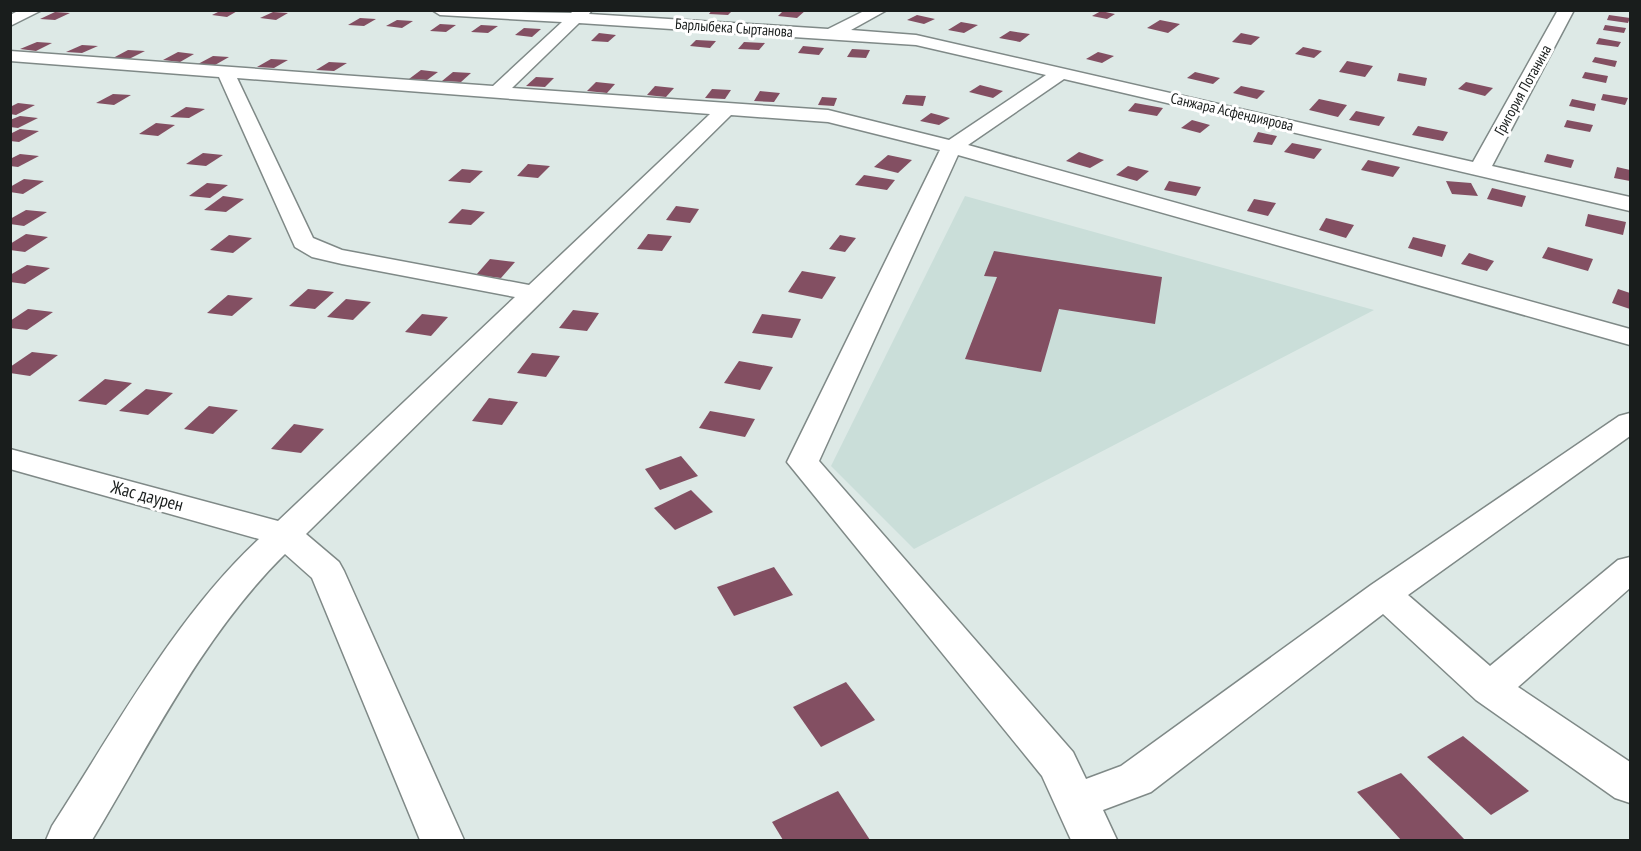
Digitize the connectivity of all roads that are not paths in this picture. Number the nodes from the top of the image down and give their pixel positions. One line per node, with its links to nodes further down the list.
1 (34, 10): 6 (street)
2 (440, 10): 5 (street, Барлыбека Сыртанова)
3 (1566, 10): 15 (street, Григория Потанина)
4 (872, 14): 7 (street, Барлыбека Сыртанова); 8 (street)
5 (579, 15): 7 (street, Барлыбека Сыртанова); 12 (street)
6 (10, 21)
7 (831, 34): 8 (street, Санжара Асфендиярова)
8 (916, 40): 11 (street, Санжара Асфендиярова)
9 (10, 56): 10 (street)
10 (226, 73): 12 (street); 17 (street)
11 (1061, 73): 14 (street); 15 (street, Санжара Асфендиярова)
12 (497, 92): 13 (street)
13 (726, 109): 14 (street); 17 (street)
14 (952, 147): 18 (street); 26 (street)
15 (1479, 170): 16 (street, Санжара Асфендиярова)
16 (1630, 204)
17 (533, 294): 21 (street)
18 (1630, 337)
19 (1630, 423): 23 (street)
20 (10, 459): 21 (street, Жас даурен)
21 (284, 534): 27 (street); 28 (street)
22 (1630, 569): 24 (street)
23 (1384, 594): 24 (street); 26 (street)
24 (1490, 689): 25 (street)
25 (1630, 785)
26 (1090, 830)
27 (68, 840)
28 (442, 840)

